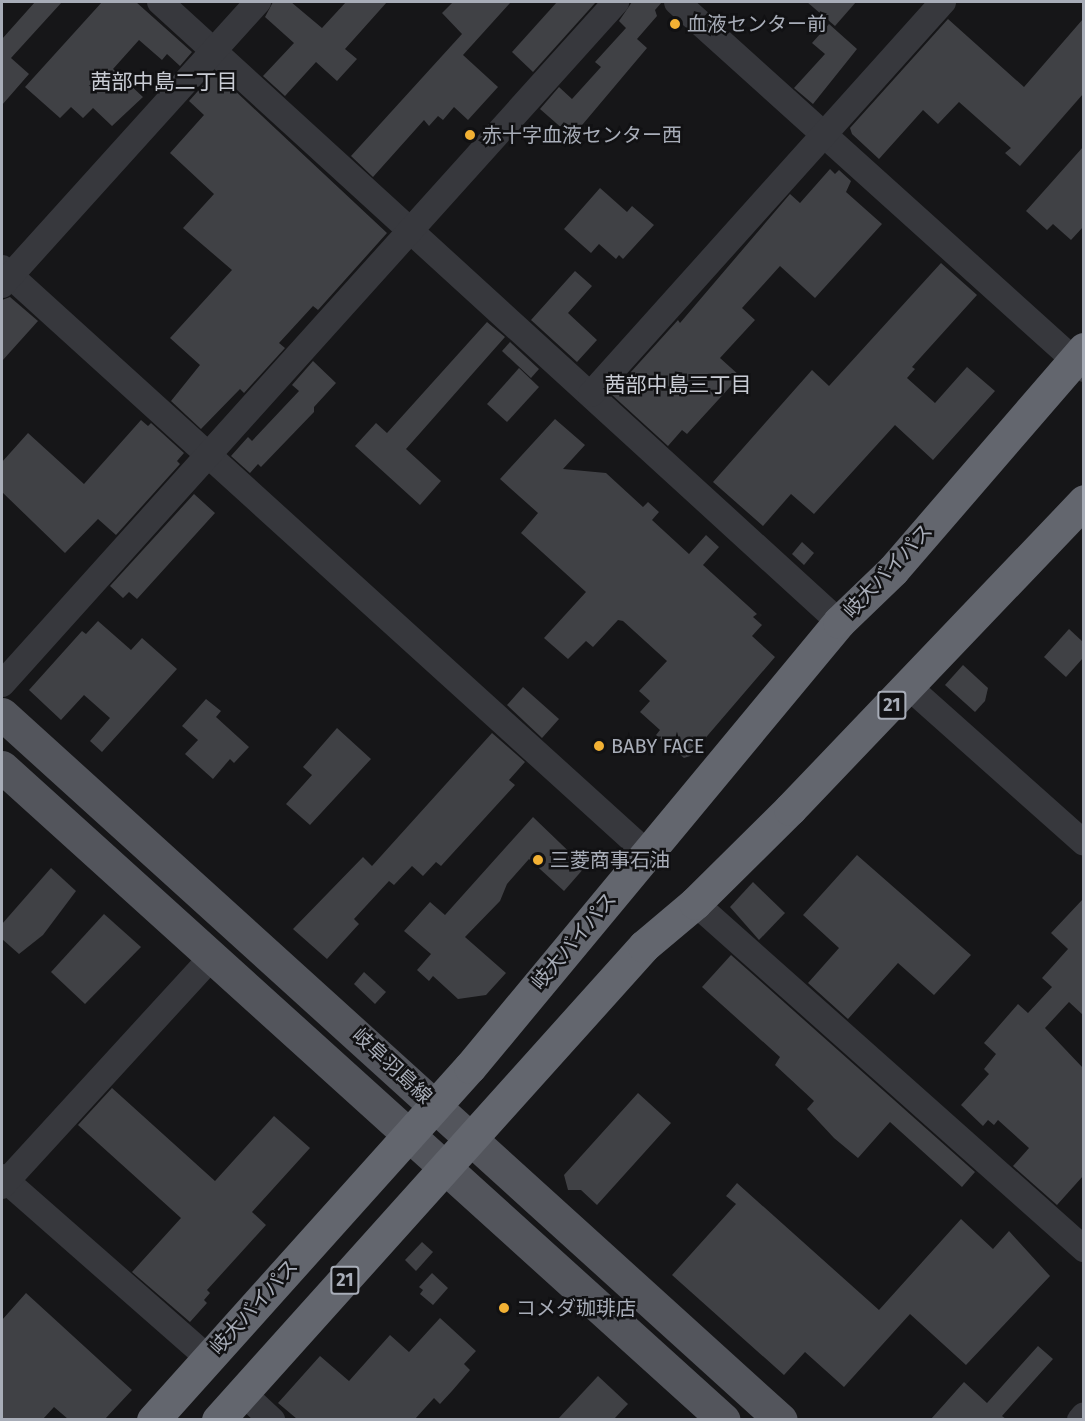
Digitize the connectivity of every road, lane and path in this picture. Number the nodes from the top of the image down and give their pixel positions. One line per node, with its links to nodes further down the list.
1 (160, 2): 6 (street)
2 (258, 2): 6 (street)
3 (616, 2): 8 (street)
4 (677, 2): 7 (street)
5 (943, 2): 7 (street)
6 (215, 50): 8 (street); 9 (street)
7 (824, 134): 10 (street); 11 (street)
8 (409, 230): 11 (street); 12 (street)
9 (4, 276): 12 (street)
10 (1080, 360): 14 (highway, 岐大バイパス / 21)
11 (591, 394): 14 (street)
12 (206, 454): 15 (street); 20 (street)
13 (1083, 501): 16 (highway, 21)
14 (839, 622): 20 (highway, 岐大バイパス / 21)
15 (2, 684)
16 (909, 687): 19 (street); 21 (highway, 21)
17 (2, 714): 23 (main road, 岐阜羽島線)
18 (2, 767): 22 (main road, 岐阜羽島線)
19 (1083, 843)
20 (647, 853): 23 (highway, 岐大バイパス / 21)
21 (695, 903): 25 (highway, 21); 28 (street)
22 (213, 956): 24 (main road, 岐阜羽島線); 27 (street)
23 (435, 1106): 24 (highway, 岐大バイパス / 21); 25 (main road, 岐阜羽島線)
24 (409, 1136): 26 (main road, 岐阜羽島線); 29 (highway, 岐大バイパス / 21)
25 (471, 1140): 26 (highway, 21); 36 (main road, 岐阜羽島線)
26 (446, 1169): 30 (highway, 21); 35 (main road, 岐阜羽島線)
27 (3, 1181): 29 (street)
28 (1083, 1249)
29 (208, 1358): 32 (highway, 岐大バイパス / 21)
30 (243, 1394): 33 (highway, 21); 34 (street)
31 (1083, 1415): 37 (street)
32 (153, 1419)
33 (218, 1419)
34 (272, 1419)
35 (724, 1419)
36 (780, 1419)
37 (1080, 1419)

